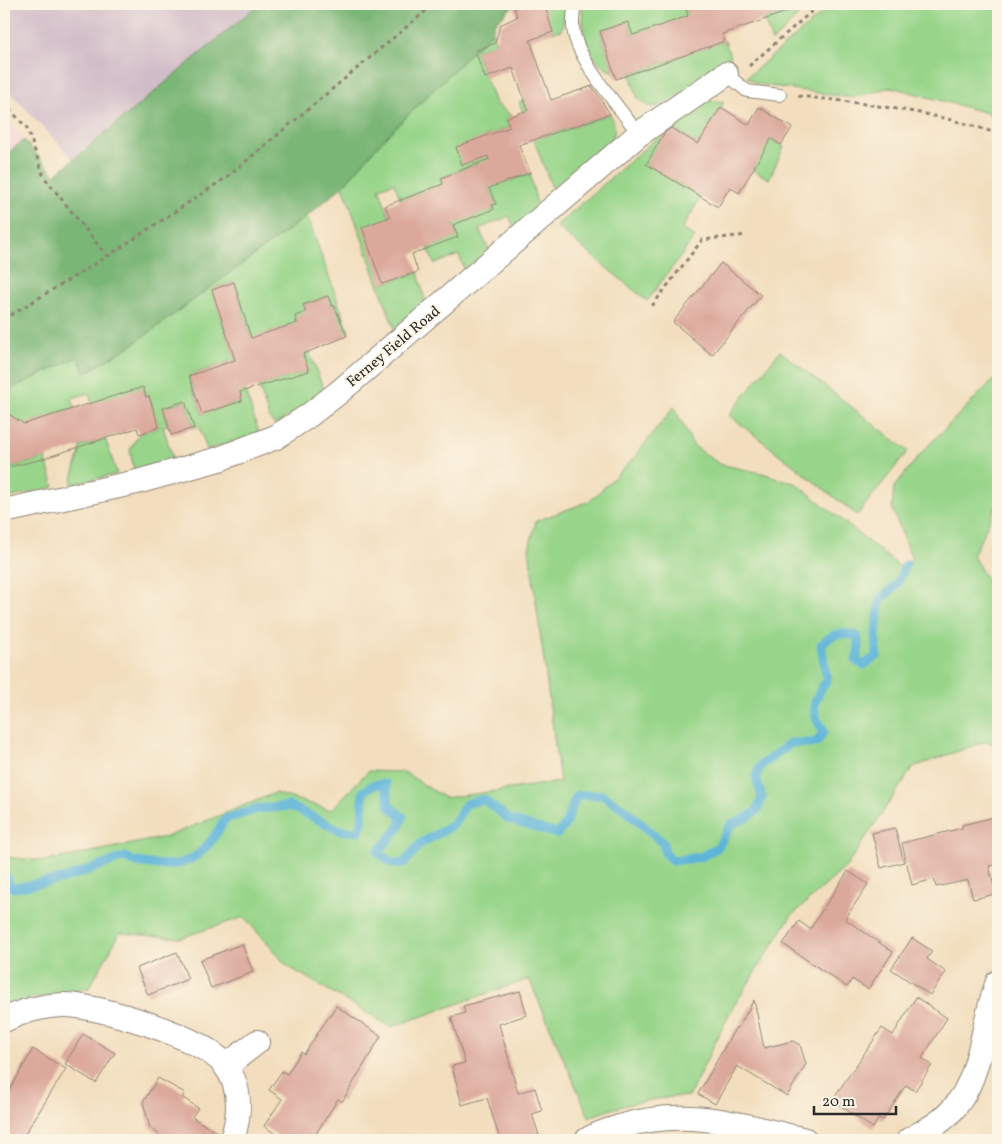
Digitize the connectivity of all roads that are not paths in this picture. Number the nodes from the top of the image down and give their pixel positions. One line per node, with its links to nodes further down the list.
1 (575, 4): 4 (lane)
2 (726, 74): 3 (lane); 4 (street, Ferney Field Road)
3 (780, 95)
4 (639, 134): 5 (street, Ferney Field Road)
5 (4, 511)
6 (998, 982): 13 (street)
7 (4, 1020): 9 (street)
8 (257, 1042): 9 (street)
9 (226, 1066): 10 (street)
10 (232, 1140)
11 (587, 1140): 12 (street)
12 (805, 1140)
13 (909, 1140)

